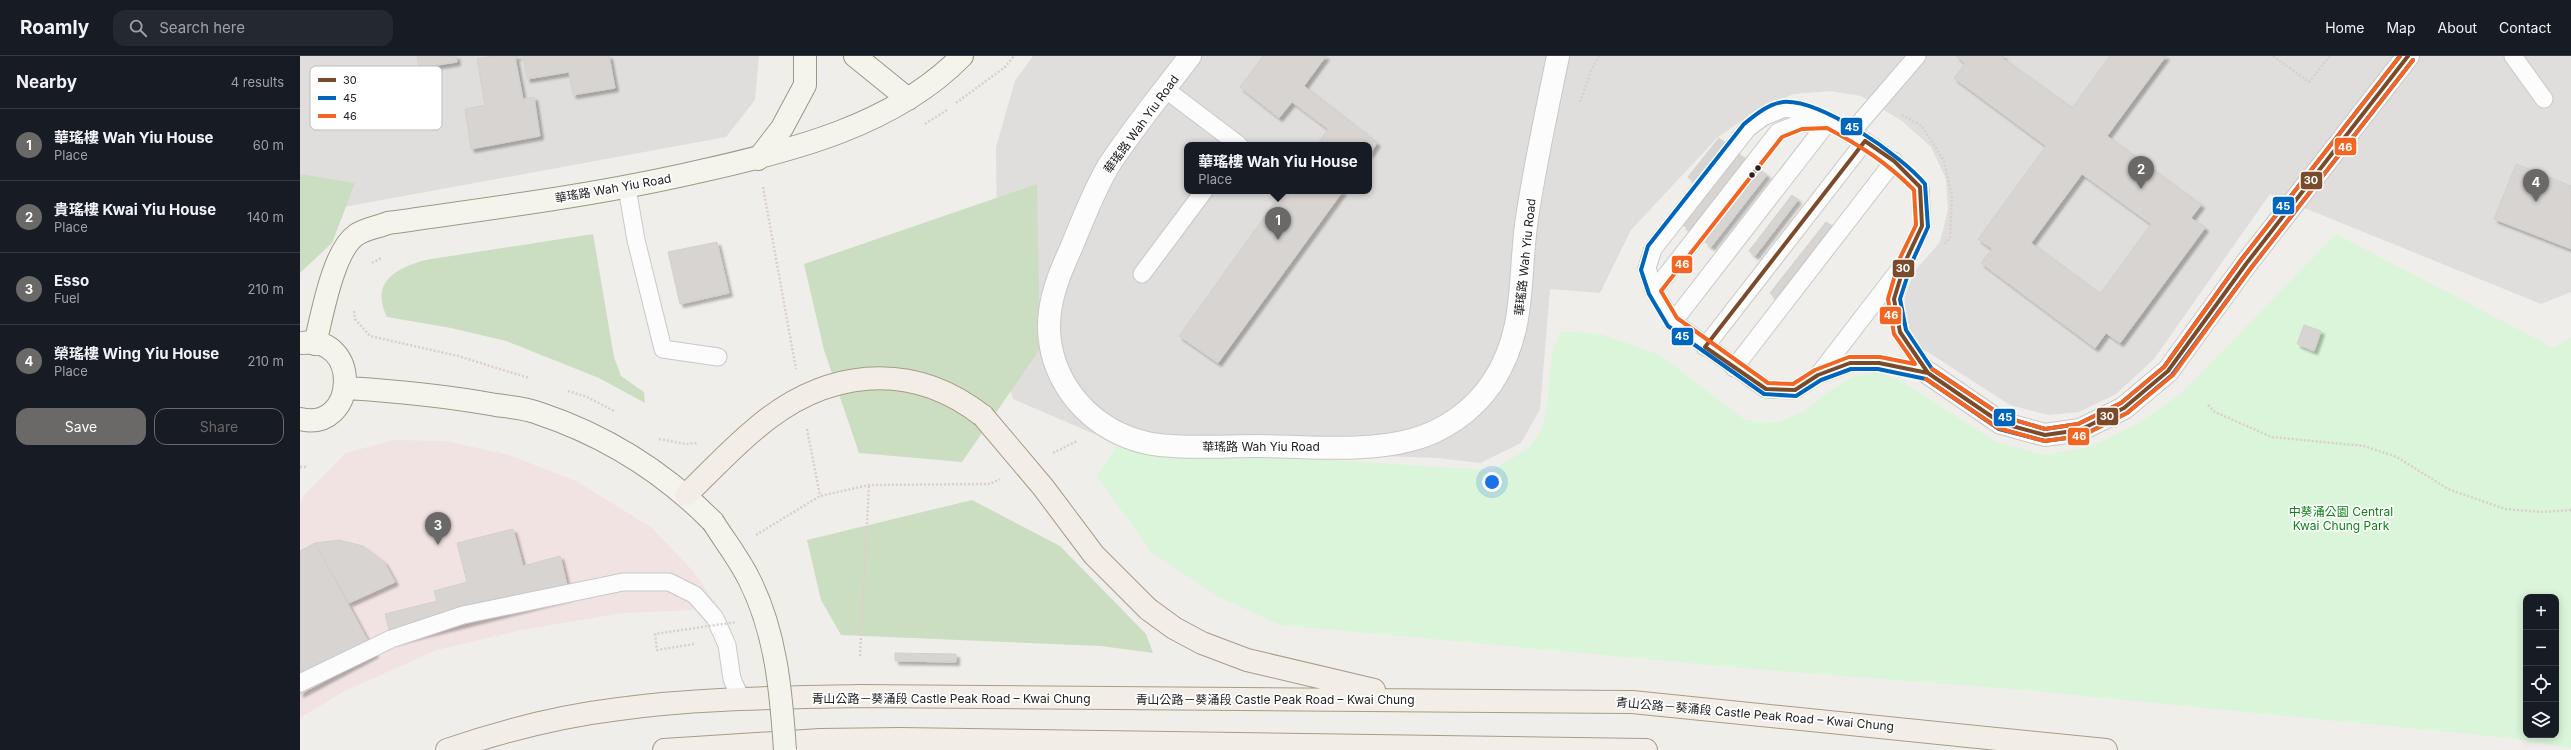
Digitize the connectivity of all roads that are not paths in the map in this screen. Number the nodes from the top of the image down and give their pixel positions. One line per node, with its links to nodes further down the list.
1 (805, 56): 17 (street)
2 (855, 56): 11 (street)
3 (962, 56): 11 (street, 華瑤路 Wah Yiu Road)
4 (1190, 56): 10 (street, 華瑤路 Wah Yiu Road)
5 (1558, 56): 13 (street, 華瑤路 Wah Yiu Road)
6 (1572, 56): 13 (street)
7 (1917, 56): 15 (lane)
8 (2408, 56): 29 (street)
9 (2513, 56): 12 (lane)
10 (1165, 89): 13 (street, 華瑤路 Wah Yiu Road); 16 (lane)
11 (908, 99): 17 (street, 華瑤路 Wah Yiu Road)
12 (2544, 99)
13 (1545, 119)
14 (1828, 122): 15 (lane); 23 (lane); 23 (lane); 24 (lane)
15 (1858, 138): 18 (lane); 26 (lane)
16 (1234, 142)
17 (758, 158): 19 (street, 華瑤路 Wah Yiu Road)
18 (1894, 161): 21 (lane); 28 (lane)
19 (627, 188): 25 (street, 華瑤路 Wah Yiu Road); 27 (lane)
20 (1202, 194): 22 (lane)
21 (1906, 260): 29 (lane); 30 (lane)
22 (1142, 274)
23 (1654, 291): 24 (lane)
24 (1673, 322): 26 (lane)
25 (308, 344): 31 (street)
26 (1705, 346): 28 (lane)
27 (718, 358)
28 (1734, 368): 30 (lane)
29 (1928, 373): 30 (lane)
30 (1818, 375)
31 (346, 388): 32 (street); 33 (street)
32 (301, 422)
33 (686, 495): 36 (main road, bridge); 41 (street, bridge)
34 (300, 683): 35 (lane)
35 (741, 699): 36 (main road, 青山公路－葵涌段 Castle Peak Road – Kwai Chung); 39 (main road, 青山公路－葵涌段 Castle Peak Road – Kwai Chung)
36 (1411, 699): 44 (main road, 青山公路－葵涌段 Castle Peak Road – Kwai Chung)
37 (1089, 742): 38 (main road); 40 (main road); 42 (lane)
38 (1487, 749): 43 (main road)
39 (448, 750)
40 (664, 750)
41 (785, 750)
42 (1120, 750)
43 (1646, 750)
44 (2106, 750)

